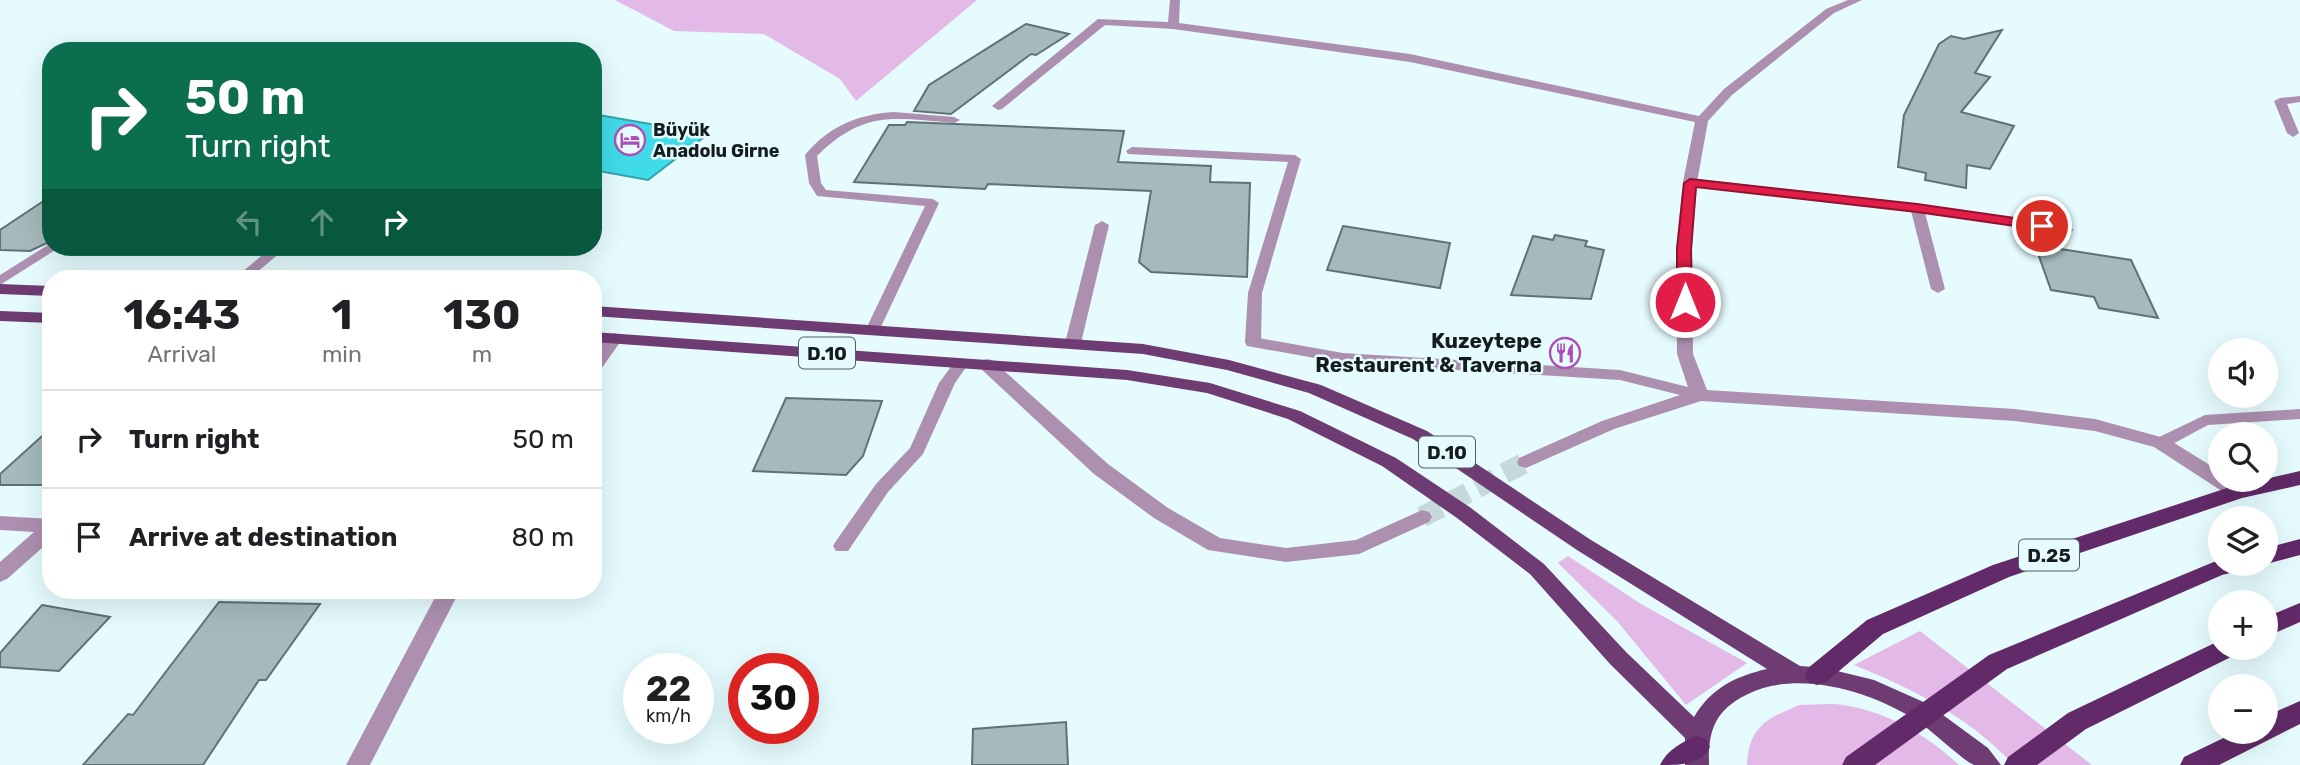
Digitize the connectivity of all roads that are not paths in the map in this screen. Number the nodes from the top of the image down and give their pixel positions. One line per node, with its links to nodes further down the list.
1 (1175, 0): 3 (street)
2 (1857, 0): 7 (street)
3 (1173, 26): 5 (street); 7 (street)
4 (2300, 99): 8 (lane)
5 (998, 106)
6 (954, 120): 24 (lane)
7 (1702, 120): 10 (street)
8 (2293, 133)
9 (1132, 151): 27 (lane)
10 (1690, 183): 11 (lane); 32 (street)
11 (1917, 208): 13 (lane); 19 (lane)
12 (1102, 225): 28 (lane)
13 (2067, 230)
14 (42, 254): 17 (lane)
15 (269, 256): 16 (lane)
16 (252, 270)
17 (0, 281)
18 (0, 289): 20 (main road)
19 (1938, 289)
20 (42, 291)
21 (602, 312): 24 (main road, D.10)
22 (0, 316): 23 (main road)
23 (42, 318)
24 (873, 329): 28 (main road, D.10)
25 (602, 337): 26 (main road, D.10)
26 (615, 338): 29 (street); 30 (main road, D.10)
27 (1253, 342): 32 (street)
28 (1073, 343): 53 (main road, D.10)
29 (602, 356)
30 (961, 363): 31 (main road, D.10); 44 (lane)
31 (986, 364): 40 (street); 57 (main road, D.10)
32 (1700, 396): 34 (street); 35 (street)
33 (2300, 415): 34 (lane)
34 (2161, 443): 36 (street)
35 (1526, 462)
36 (2208, 473)
37 (2300, 478): 38 (highway, D.25)
38 (2278, 483)
39 (2238, 492): 53 (highway, D.25)
40 (1422, 517)
41 (0, 523): 42 (street)
42 (42, 526)
43 (42, 535): 48 (street)
44 (842, 546)
45 (2300, 548): 46 (highway)
46 (2278, 553)
47 (2208, 572): 60 (highway)
48 (0, 574)
49 (444, 599): 58 (street)
50 (2300, 612): 51 (highway)
51 (2278, 622)
52 (2208, 657): 62 (highway)
53 (1806, 674): 57 (main road, D.10); 61 (main road, D.10)
54 (2300, 712): 55 (highway)
55 (2278, 722)
56 (2236, 744): 63 (highway)
57 (1697, 749): 59 (highway, D.10)
58 (358, 765)
59 (1673, 765)
60 (1855, 765)
61 (1989, 765)
62 (2017, 765)
63 (2193, 765)

